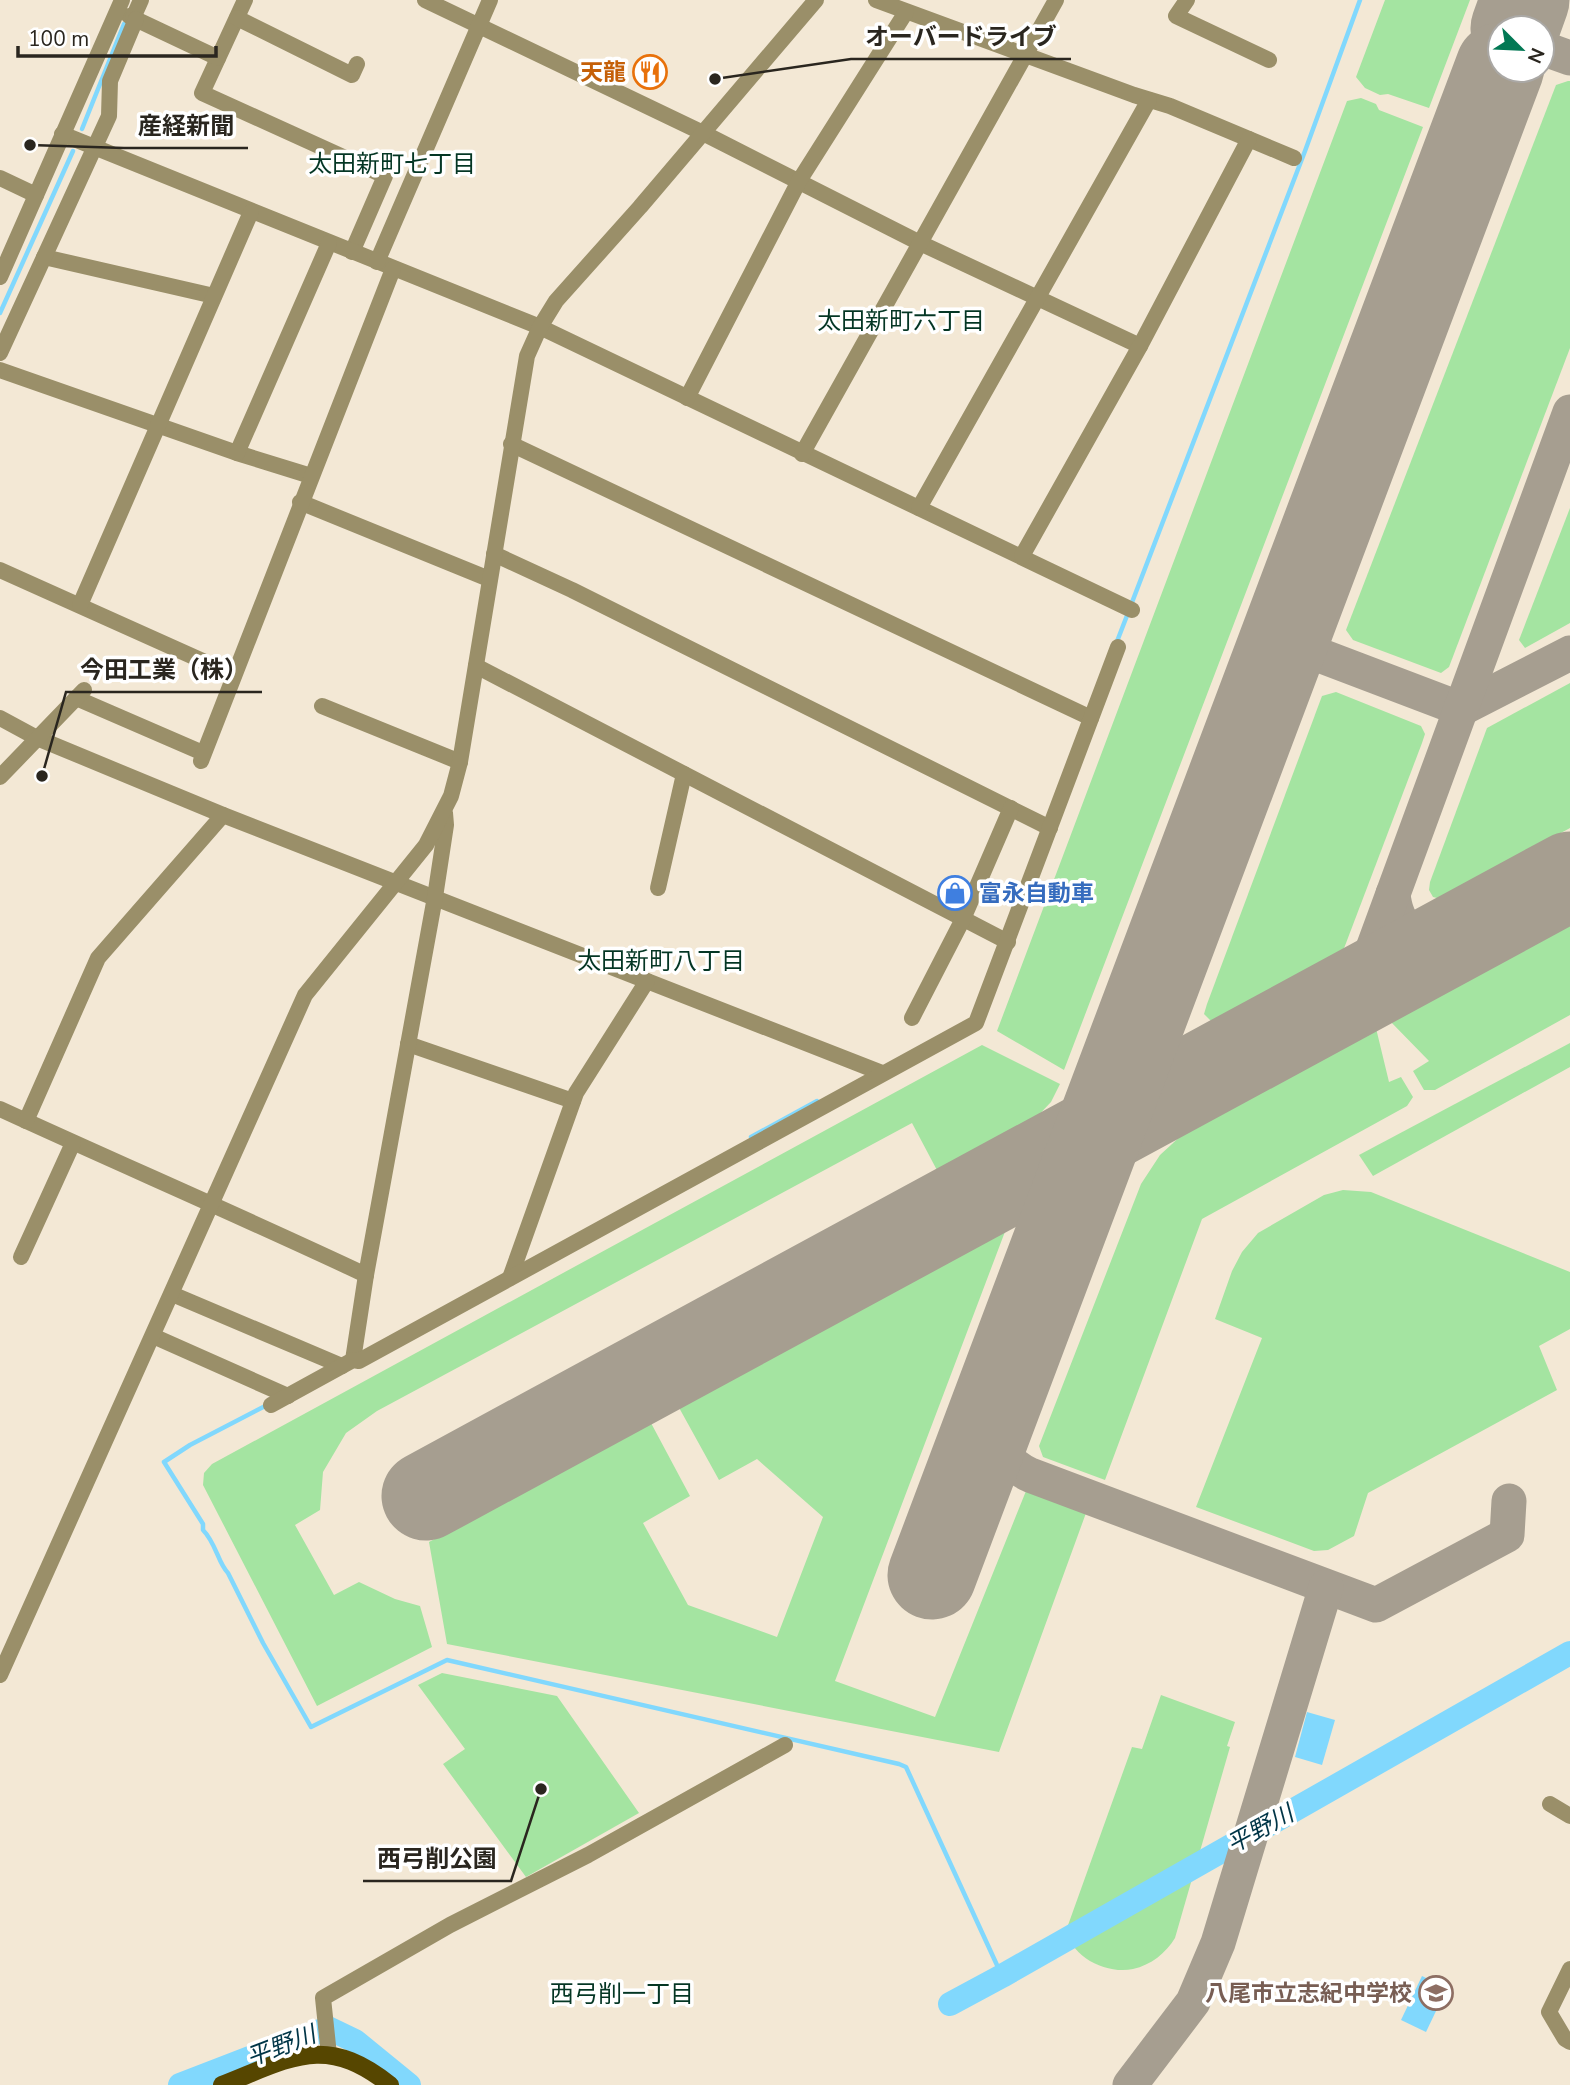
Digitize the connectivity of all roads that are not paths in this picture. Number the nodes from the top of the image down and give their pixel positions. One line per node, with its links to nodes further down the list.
1 (141, 0): 11 (street)
2 (245, 0): 12 (street)
3 (425, 0): 13 (street)
4 (490, 0): 13 (street)
5 (816, 0): 19 (street)
6 (876, 0): 10 (street)
7 (1056, 0): 14 (street)
8 (1187, 0): 16 (street)
9 (119, 5): 11 (street); 20 (street)
10 (906, 12): 14 (street); 25 (street)
11 (135, 18): 15 (street); 22 (street)
12 (237, 18): 15 (street); 17 (street)
13 (479, 26): 19 (street); 32 (street)
14 (1026, 56): 18 (street); 29 (street)
15 (218, 58): 30 (street)
16 (1269, 60)
17 (357, 64)
18 (1149, 100): 21 (street); 36 (street)
19 (703, 133): 25 (street); 37 (street)
20 (62, 134): 22 (street); 26 (street)
21 (1249, 139): 23 (street); 38 (street)
22 (95, 148): 27 (street); 31 (street)
23 (1293, 158)
24 (0, 178): 26 (street)
25 (799, 181): 29 (street); 41 (street)
26 (36, 195): 34 (street)
27 (251, 212): 28 (street); 35 (street)
28 (328, 243): 30 (street); 44 (street)
29 (920, 243): 36 (street); 45 (street)
30 (352, 252): 32 (street)
31 (44, 257): 35 (street); 39 (street)
32 (377, 262): 33 (street)
33 (393, 269): 37 (street); 46 (street)
34 (0, 277)
35 (214, 296): 42 (street)
36 (1038, 299): 38 (street); 48 (street)
37 (540, 327): 41 (street); 43 (street)
38 (1140, 346): 50 (street)
39 (0, 353)
40 (0, 370): 42 (street)
41 (687, 398): 45 (street)
42 (158, 424): 44 (street); 53 (street)
43 (512, 444): 49 (street); 60 (street)
44 (237, 453): 46 (street)
45 (802, 454): 48 (street)
46 (311, 475): 47 (street)
47 (300, 502): 52 (street); 57 (street)
48 (919, 508): 50 (street)
49 (494, 554): 52 (street); 65 (street)
50 (1022, 556): 54 (street)
51 (0, 569): 53 (street)
52 (489, 579): 56 (street)
53 (80, 605): 57 (street)
54 (1132, 610)
55 (1118, 647): 60 (street)
56 (475, 666): 62 (street); 63 (street)
57 (234, 675): 61 (street)
58 (322, 706): 62 (street)
59 (0, 718): 61 (street)
60 (1091, 718): 68 (street)
61 (37, 738): 64 (street); 67 (street)
62 (460, 762): 66 (street)
63 (684, 774): 70 (street); 72 (street)
64 (0, 777)
65 (1011, 808): 68 (street); 72 (street)
66 (445, 810): 69 (street); 71 (street)
67 (223, 816): 69 (street); 80 (street)
68 (1050, 828): 73 (street)
69 (397, 881): 71 (street); 82 (street)
70 (658, 888)
71 (435, 897): 74 (street); 76 (street)
72 (963, 919): 73 (street); 75 (street)
73 (1007, 942): 77 (street)
74 (647, 981): 77 (street); 78 (street)
75 (912, 1018)
76 (408, 1044): 78 (street); 84 (street)
77 (882, 1073): 85 (street)
78 (573, 1101): 85 (street)
79 (0, 1109): 80 (street)
80 (26, 1121): 81 (street)
81 (73, 1143): 82 (street); 83 (street)
82 (212, 1203): 84 (street); 86 (street)
83 (21, 1257)
84 (366, 1275): 88 (street)
85 (510, 1278): 88 (street)
86 (172, 1294): 87 (street); 88 (street)
87 (153, 1336): 89 (street); 91 (street)
88 (348, 1363): 89 (street)
89 (288, 1396): 90 (street)
90 (271, 1405)
91 (0, 1675)
92 (785, 1745): 97 (street)
93 (1550, 1804): 94 (street)
94 (1570, 1816)
95 (1570, 1969): 96 (street)
96 (1570, 2042)
97 (329, 2055): 98 (main road); 99 (main road)
98 (222, 2085)
99 (390, 2085)

